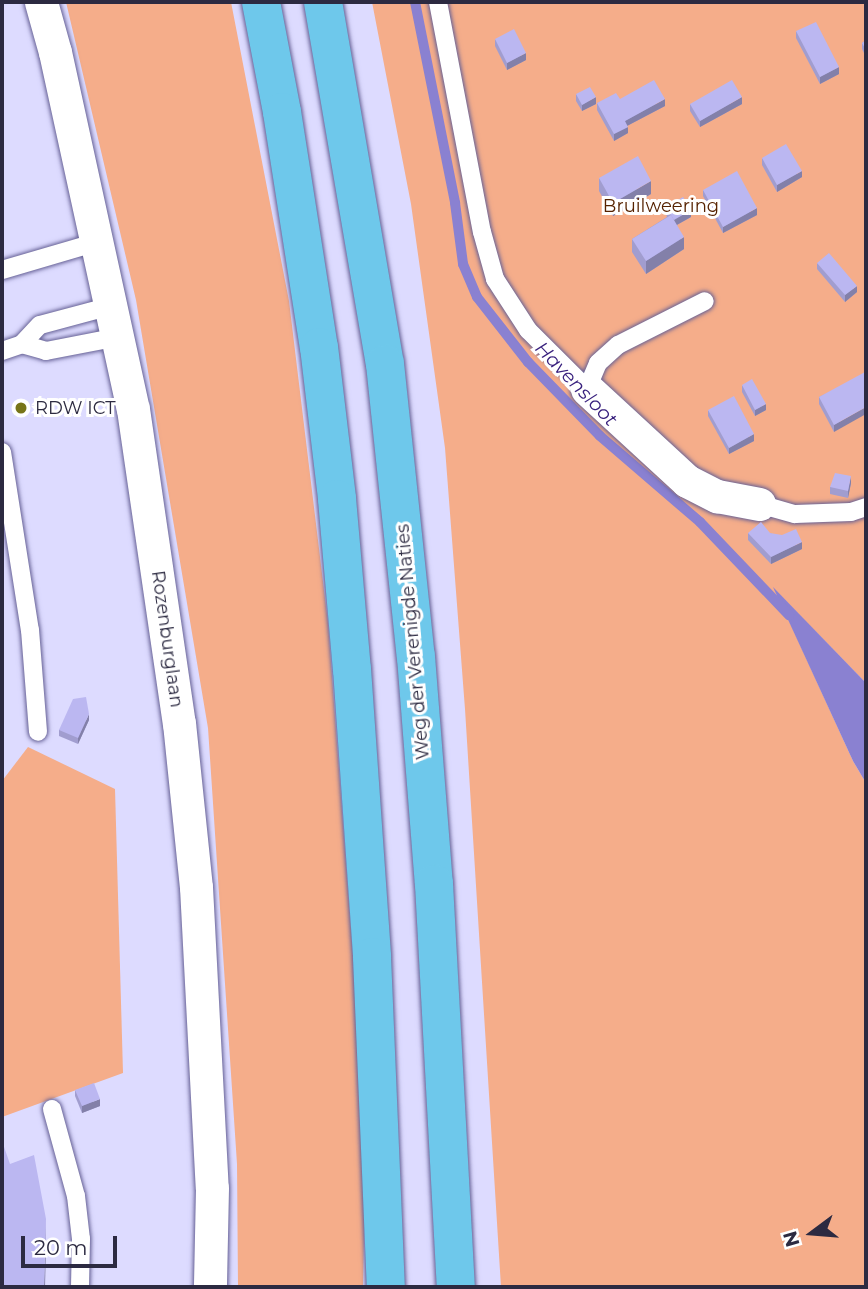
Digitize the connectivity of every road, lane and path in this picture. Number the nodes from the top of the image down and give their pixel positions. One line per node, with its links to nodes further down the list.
1 (41, 2): 5 (street, Rozenburglaan)
2 (261, 2): 19 (highway)
3 (323, 2): 20 (highway, Weg der Verenigde Naties)
4 (438, 2): 11 (lane)
5 (97, 242): 6 (lane); 8 (street, Rozenburglaan)
6 (2, 270)
7 (705, 301): 11 (lane)
8 (114, 322): 9 (lane); 9 (lane); 18 (street, Rozenburglaan)
9 (22, 344): 10 (lane)
10 (2, 351)
11 (587, 389): 13 (street)
12 (2, 452): 15 (lane)
13 (759, 504): 14 (lane)
14 (866, 507)
15 (38, 732)
16 (52, 1109): 17 (lane)
17 (80, 1287)
18 (210, 1287)
19 (386, 1287)
20 (456, 1287)

